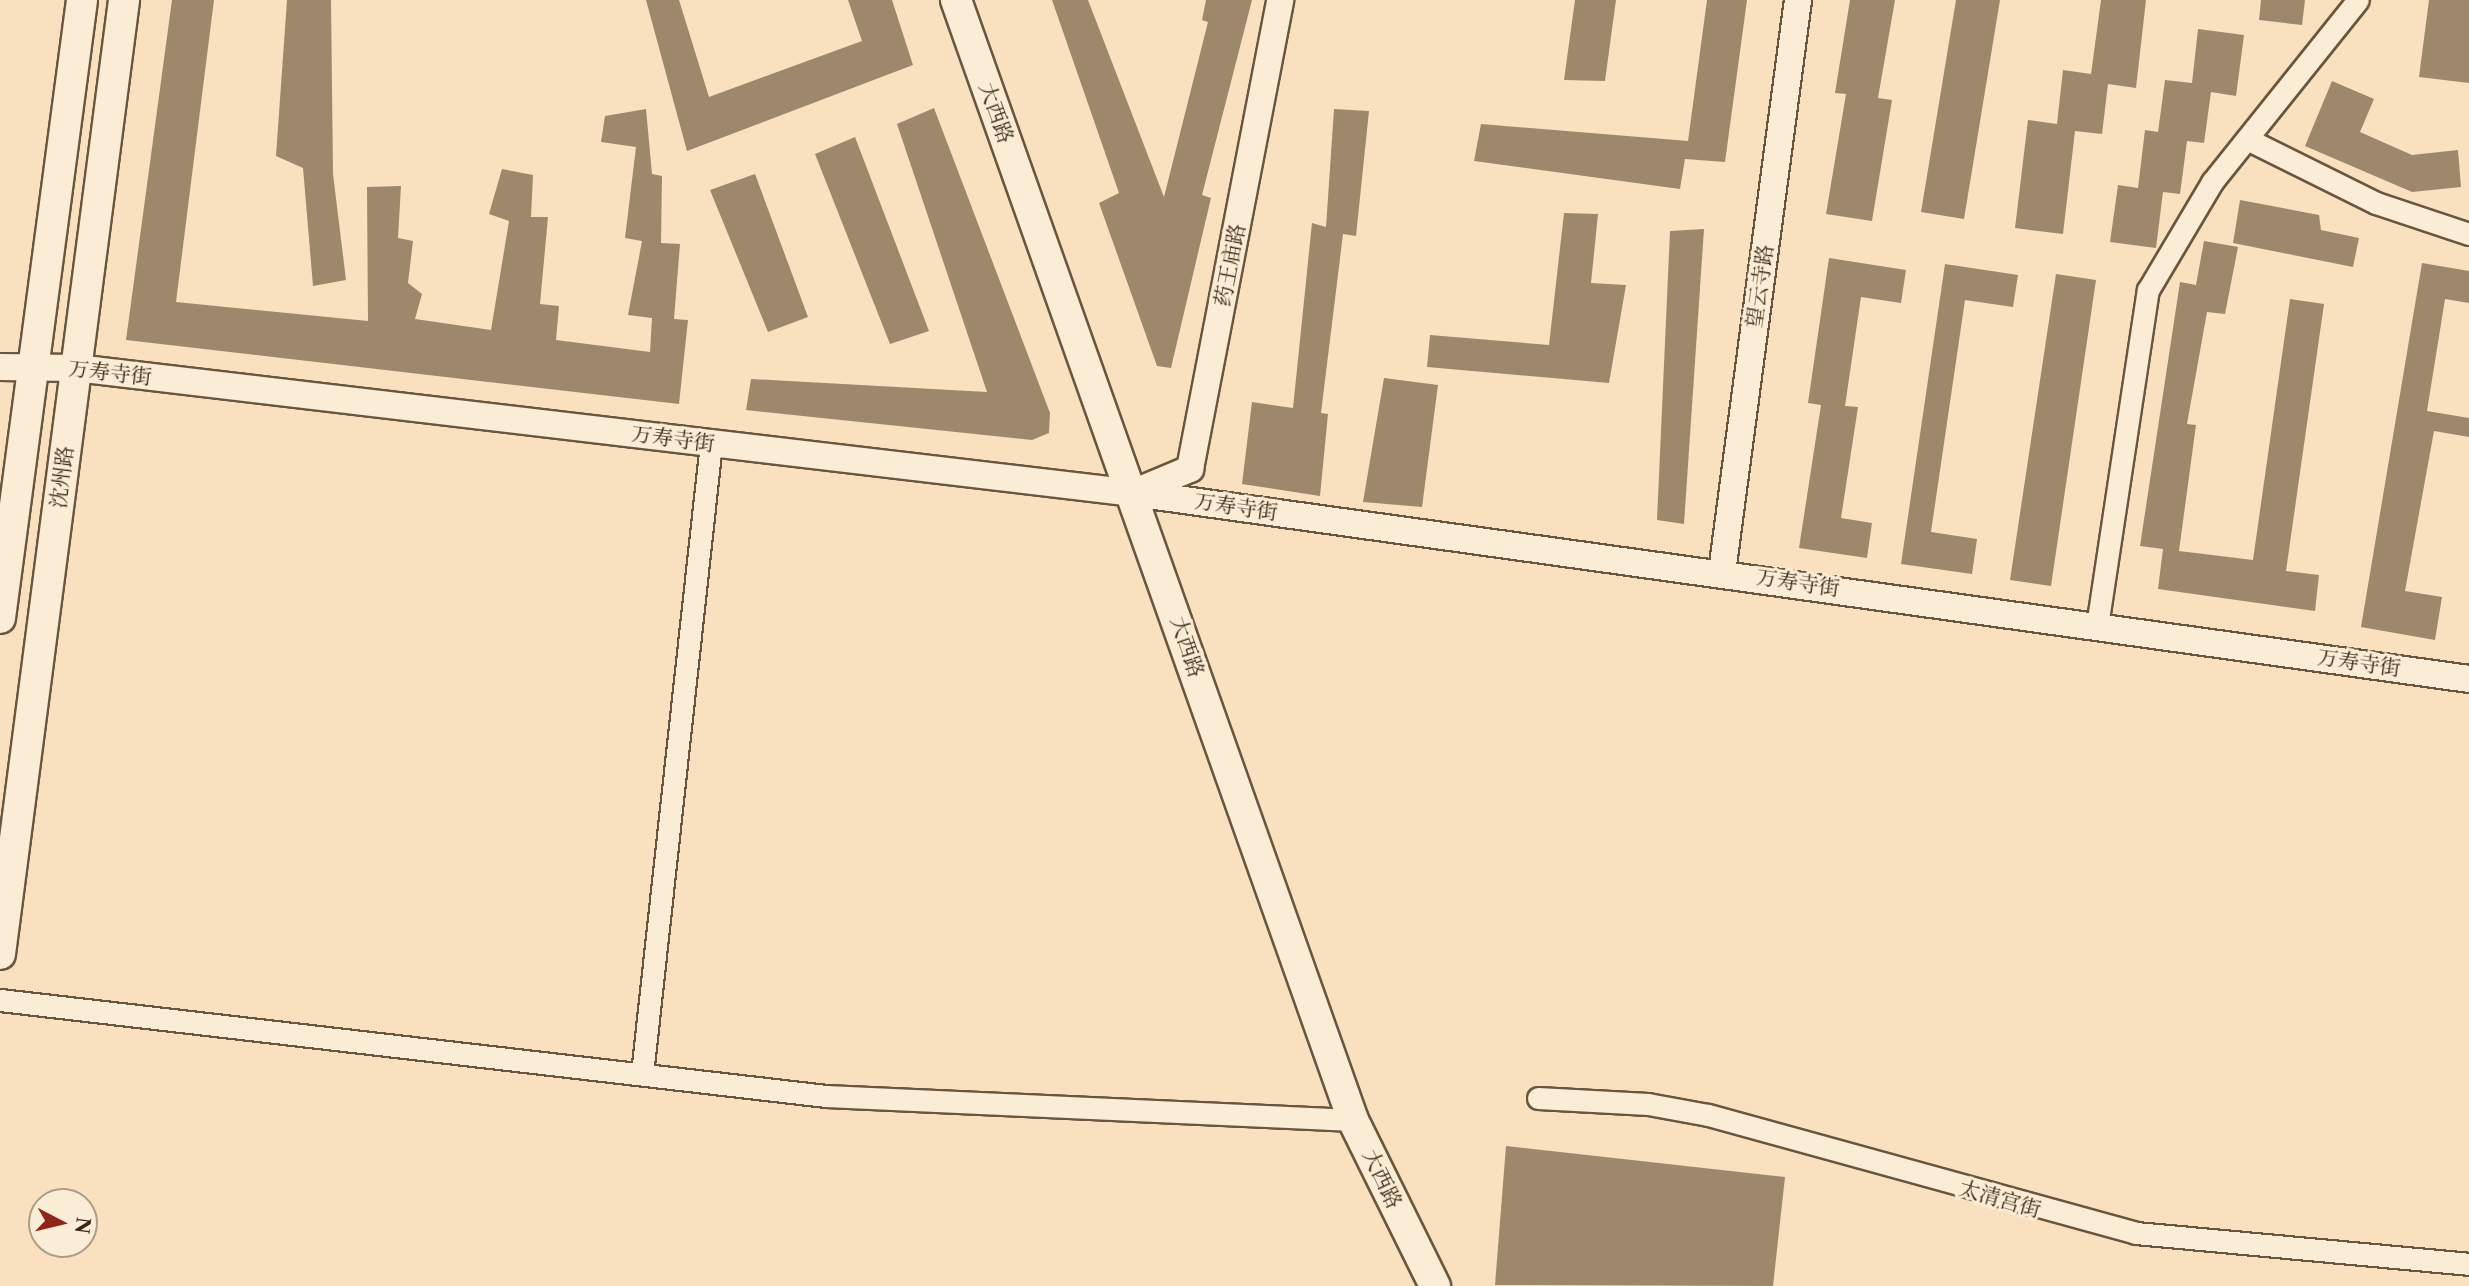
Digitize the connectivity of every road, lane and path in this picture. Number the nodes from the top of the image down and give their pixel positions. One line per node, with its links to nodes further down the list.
1 (82, 0): 10 (main road, 沈州路)
2 (124, 0): 11 (main road, 沈州路)
3 (956, 0): 13 (main road, 大西路)
4 (1280, 0): 13 (street, 药王庙路)
5 (1798, 0): 14 (street, 望云寺路)
6 (2358, 0): 7 (street)
7 (2247, 139): 8 (street); 16 (street)
8 (2469, 234)
9 (0, 367): 10 (street, 万寿寺街)
10 (34, 367): 11 (street, 万寿寺街); 15 (main road, 沈州路)
11 (76, 368): 12 (street, 万寿寺街); 18 (main road, 沈州路)
12 (711, 443): 13 (street, 万寿寺街); 20 (street)
13 (1133, 493): 14 (street, 万寿寺街); 22 (main road, 大西路)
14 (1722, 572): 16 (street, 万寿寺街)
15 (0, 618)
16 (2096, 626): 17 (street, 万寿寺街)
17 (2469, 679)
18 (0, 954)
19 (0, 1000): 20 (street)
20 (642, 1074): 22 (street)
21 (1538, 1098): 23 (street, 太清宫街)
22 (1353, 1120): 24 (main road, 大西路)
23 (2469, 1264)
24 (1435, 1286)

